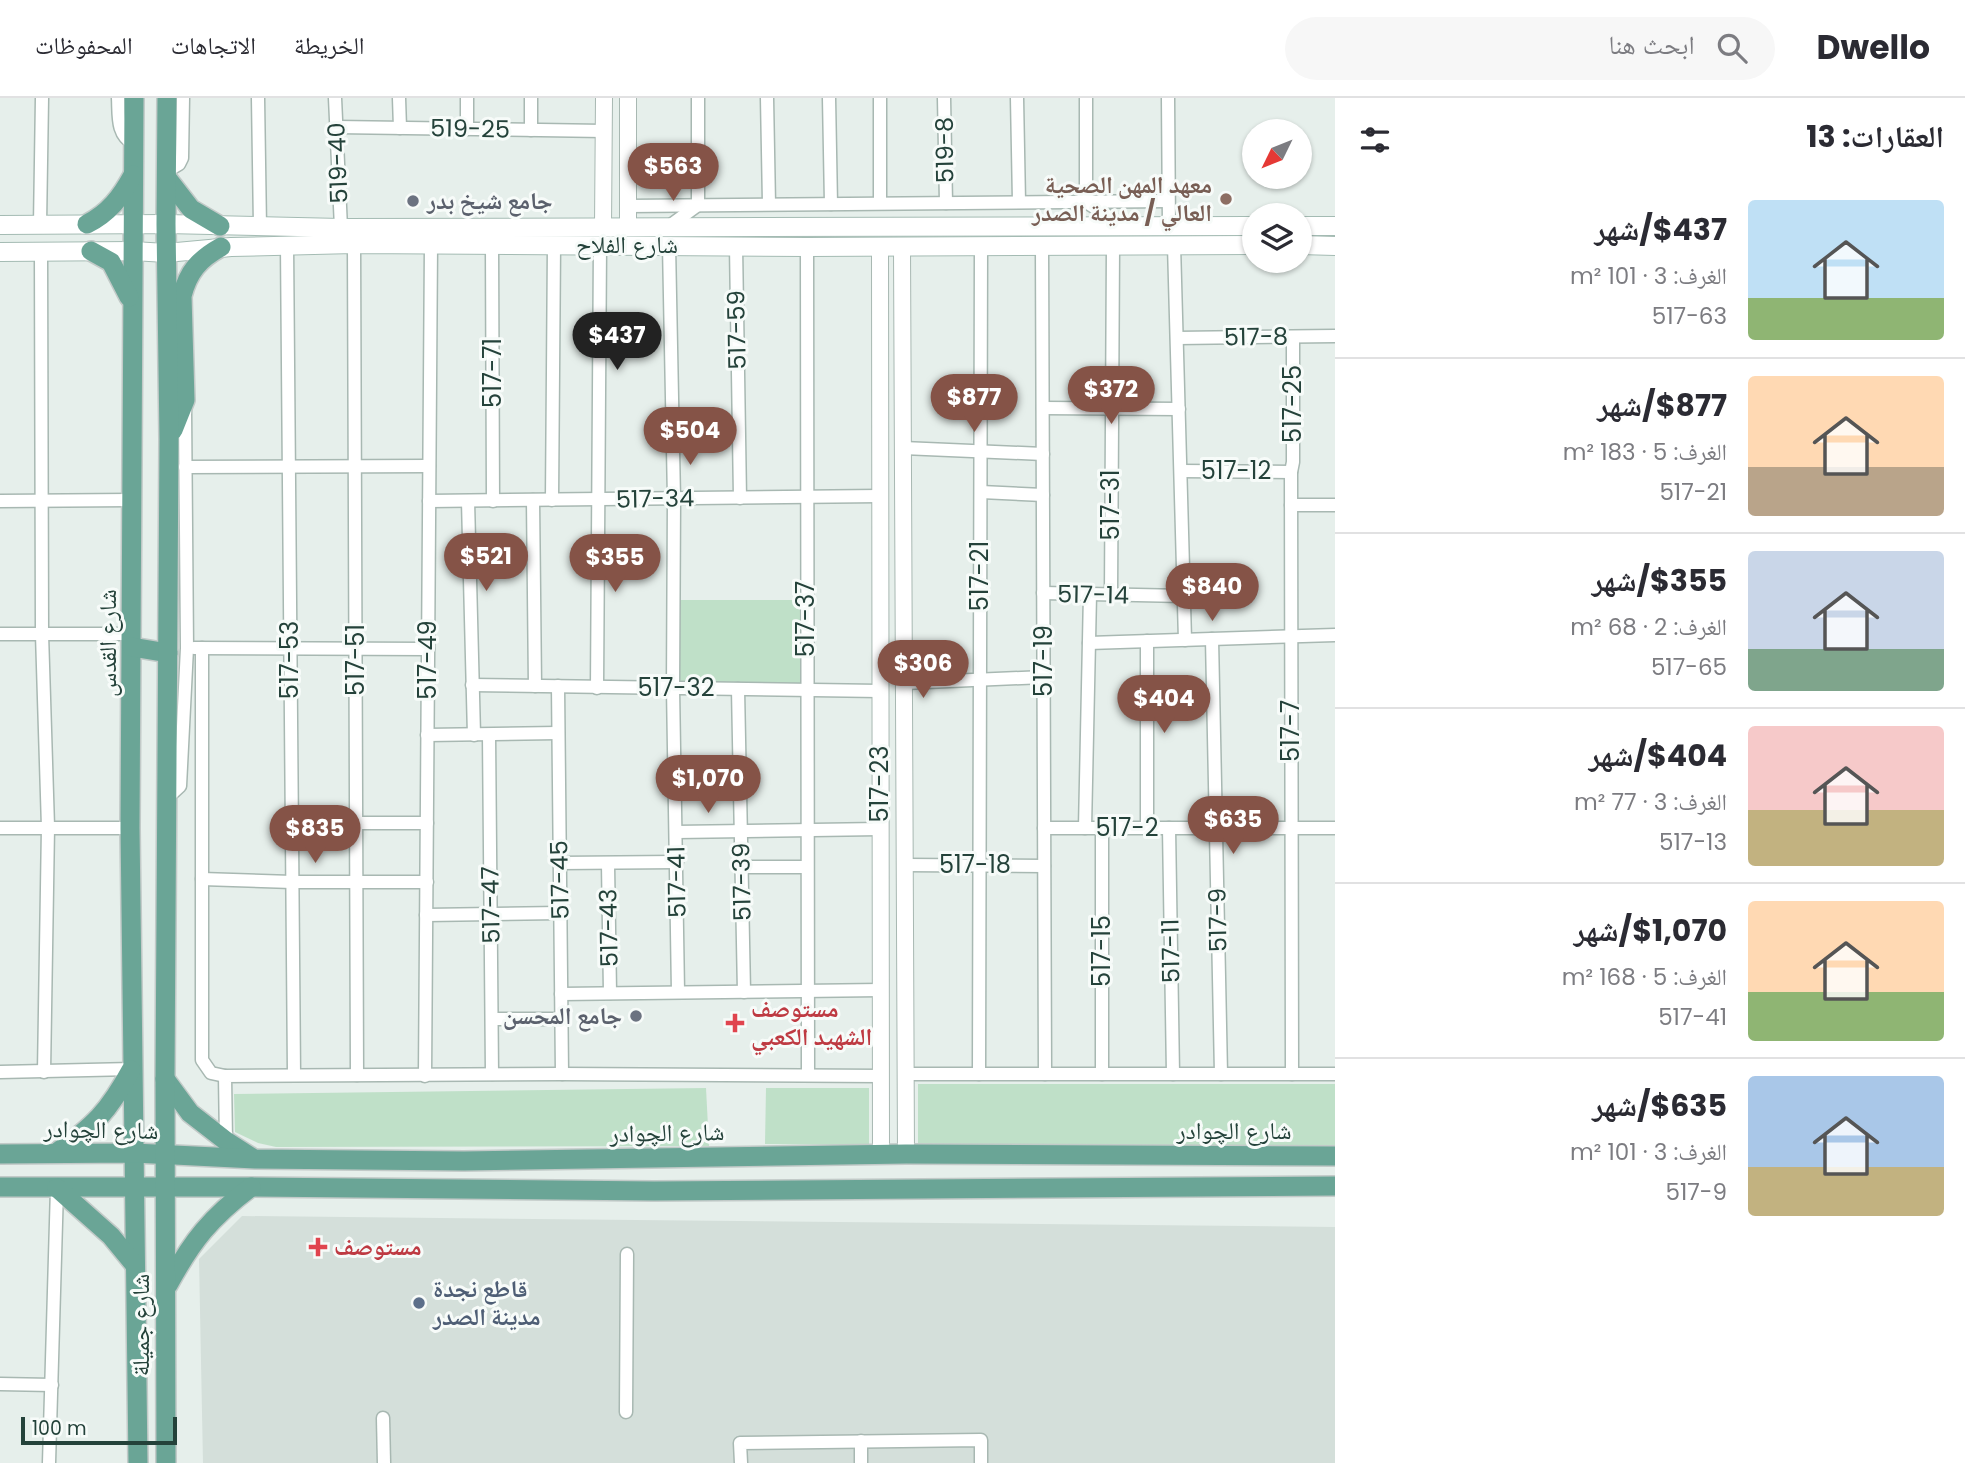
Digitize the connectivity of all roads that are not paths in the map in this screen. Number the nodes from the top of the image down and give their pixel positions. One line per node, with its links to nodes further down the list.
1 (42, 98): 42 (street)
2 (118, 98): 26 (street)
3 (134, 98): 26 (main road, شارع القدس)
4 (167, 98): 28 (main road)
5 (183, 98): 28 (street)
6 (258, 98): 48 (street)
7 (335, 98): 21 (street, 519-40)
8 (399, 98): 22 (street)
9 (467, 98): 23 (street)
10 (531, 98): 24 (street)
11 (604, 98): 25 (street)
12 (628, 98): 37 (street)
13 (698, 98): 36 (street)
14 (767, 98): 34 (street)
15 (830, 98): 35 (street)
16 (880, 98): 32 (street)
17 (944, 98): 33 (street, 519-8)
18 (1017, 98): 30 (street)
19 (1086, 98): 31 (street)
20 (1168, 98): 29 (street)
21 (337, 127): 22 (street, 519-25); 51 (street, 519-40)
22 (400, 128): 23 (street, 519-25)
23 (467, 129): 24 (street, 519-25)
24 (531, 130): 25 (street, 519-25)
25 (604, 131): 52 (street)
26 (134, 144): 27 (main road, شارع القدس)
27 (134, 174): 38 (main road); 39 (main road, شارع القدس)
28 (167, 174): 40 (main road); 43 (main road)
29 (1168, 201): 31 (street); 44 (street)
30 (1019, 202): 31 (street); 33 (street)
31 (1086, 202): 50 (street)
32 (880, 203): 33 (street); 35 (street)
33 (946, 203)
34 (769, 204): 35 (street); 36 (street)
35 (831, 204)
36 (698, 205): 37 (street); 53 (street)
37 (628, 206): 49 (street)
38 (87, 224): 39 (main road, شارع الفلاح); 42 (main road, شارع الفلاح)
39 (133, 224): 40 (main road, شارع الفلاح); 72 (main road, شارع القدس)
40 (166, 224): 43 (main road, شارع الفلاح); 75 (main road)
41 (0, 225): 42 (main road, شارع الفلاح)
42 (40, 225)
43 (220, 226): 48 (main road, شارع الفلاح)
44 (1169, 226): 45 (main road, شارع الفلاح); 50 (main road, شارع الفلاح)
45 (1242, 226)
46 (1312, 226): 47 (main road)
47 (1335, 226)
48 (260, 227): 51 (main road, شارع الفلاح)
49 (628, 227): 52 (main road, شارع الفلاح); 53 (main road, شارع الفلاح)
50 (1125, 227): 53 (main road, شارع الفلاح)
51 (341, 228): 52 (main road, شارع الفلاح)
52 (602, 236): 53 (main road, شارع الفلاح); 58 (main road, شارع الفلاح); 99 (street)
53 (668, 236): 61 (main road, شارع الفلاح); 100 (street, 517-41)
54 (354, 244): 55 (main road, شارع الفلاح); 56 (main road, شارع الفلاح); 89 (street, 517-51)
55 (431, 244): 57 (main road, شارع الفلاح); 90 (street, 517-49)
56 (287, 245): 64 (main road, شارع الفلاح); 88 (street, 517-53)
57 (492, 245): 58 (main road, شارع الفلاح); 107 (street, 517-71)
58 (554, 245): 104 (street)
59 (1174, 245): 60 (main road, شارع الفلاح); 70 (main road, شارع الفلاح); 79 (street)
60 (1242, 245)
61 (736, 246): 65 (main road, شارع الفلاح); 98 (street, 517-59)
62 (1312, 246): 63 (main road)
63 (1335, 246)
64 (221, 247): 75 (main road, شارع الفلاح); 80 (main road)
65 (807, 247): 66 (main road, شارع الفلاح); 97 (street, 517-37)
66 (880, 247): 67 (main road, شارع الفلاح); 96 (street, 517-23)
67 (902, 247): 68 (main road, شارع الفلاح); 85 (street, 517-23)
68 (981, 247): 69 (main road, شارع الفلاح); 86 (street, 517-21)
69 (1042, 247): 70 (main road, شارع الفلاح); 81 (street, 517-19)
70 (1113, 247): 82 (street, 517-31)
71 (91, 251): 72 (main road, شارع الفلاح); 74 (main road, شارع الفلاح); 76 (main road)
72 (133, 251): 75 (main road, شارع الفلاح); 76 (main road, شارع القدس)
73 (0, 252): 74 (main road, شارع الفلاح)
74 (41, 252): 101 (street)
75 (166, 253): 84 (main road)
76 (132, 303): 102 (main road, شارع القدس)
77 (1335, 336): 78 (street, 517-8)
78 (1293, 337): 79 (street, 517-8); 93 (street, 517-25)
79 (1177, 338): 83 (street)
80 (185, 400): 84 (main road); 91 (street)
81 (1043, 408): 82 (street); 87 (street, 517-19)
82 (1112, 409): 83 (street); 114 (street, 517-31)
83 (1179, 410): 92 (street)
84 (169, 439): 111 (main road)
85 (903, 448): 86 (street); 131 (street, 517-23)
86 (981, 451): 87 (street); 94 (street, 517-21)
87 (1043, 454): 95 (street, 517-19)
88 (289, 466): 89 (street); 91 (street); 126 (street, 517-53)
89 (355, 466): 90 (street); 127 (street, 517-51)
90 (429, 466): 108 (street, 517-49)
91 (185, 467): 111 (street)
92 (1181, 471): 93 (street, 517-12); 115 (street)
93 (1290, 472): 109 (street, 517-7)
94 (981, 492): 95 (street); 133 (street, 517-21)
95 (1043, 495): 112 (street, 517-19)
96 (880, 496): 97 (street, 517-34); 130 (street, 517-23)
97 (806, 497): 98 (street, 517-34); 141 (street, 517-37)
98 (740, 498): 100 (street, 517-34)
99 (600, 499): 100 (street, 517-34); 104 (street, 517-34); 138 (street)
100 (674, 499): 139 (street, 517-41)
101 (41, 500): 102 (street); 105 (street); 117 (street)
102 (132, 500): 121 (main road, شارع القدس)
103 (533, 500): 104 (street, 517-34); 107 (street, 517-34); 136 (street)
104 (552, 500)
105 (0, 501)
106 (468, 501): 107 (street, 517-34); 108 (street, 517-34); 135 (street)
107 (493, 501)
108 (429, 502): 128 (street, 517-49)
109 (1291, 505): 110 (street); 119 (street, 517-7)
110 (1335, 505)
111 (177, 517): 129 (main road)
112 (1043, 593): 113 (street, 517-14); 132 (street, 517-19)
113 (1090, 594): 114 (street, 517-14); 124 (street)
114 (1111, 595): 115 (street, 517-14)
115 (1184, 596): 122 (street)
116 (0, 634): 117 (street)
117 (42, 634): 121 (street); 149 (street)
118 (1335, 635): 119 (street)
119 (1291, 636): 120 (street); 158 (street, 517-7)
120 (1212, 639): 122 (street); 157 (street, 517-9)
121 (133, 640): 129 (main road); 151 (main road, شارع القدس)
122 (1185, 640): 123 (street)
123 (1147, 641): 124 (street); 155 (street)
124 (1089, 643): 153 (street)
125 (202, 648): 126 (street); 129 (street); 172 (street)
126 (290, 648): 127 (street); 173 (street, 517-53)
127 (356, 648): 128 (street); 147 (street, 517-51)
128 (428, 649): 144 (street, 517-49)
129 (178, 650): 206 (main road)
130 (880, 664): 131 (street); 142 (street, 517-23)
131 (904, 664): 134 (street, 517-23)
132 (1044, 677): 133 (street); 152 (street, 517-19)
133 (980, 680): 134 (street); 168 (street, 517-21)
134 (904, 683): 167 (street, 517-23)
135 (472, 685): 136 (street, 517-32); 145 (street)
136 (535, 686): 137 (street, 517-32)
137 (558, 686): 138 (street, 517-32); 143 (street, 517-45)
138 (597, 688): 139 (street, 517-32)
139 (673, 688): 140 (street, 517-32); 163 (street, 517-41)
140 (738, 689): 141 (street, 517-32); 162 (street, 517-39)
141 (806, 690): 142 (street, 517-32); 160 (street, 517-37)
142 (880, 691): 161 (street, 517-23)
143 (558, 733): 146 (street); 165 (street, 517-45)
144 (428, 735): 145 (street); 148 (street, 517-49)
145 (474, 735): 146 (street)
146 (489, 735): 177 (street, 517-47)
147 (357, 823): 148 (street); 174 (street, 517-51)
148 (427, 823): 175 (street, 517-49)
149 (48, 827): 150 (street); 151 (street); 189 (street)
150 (0, 828)
151 (130, 828): 187 (main road, شارع القدس)
152 (1044, 828): 153 (street, 517-2); 169 (street, 517-19)
153 (1085, 828): 154 (street, 517-2)
154 (1102, 828): 155 (street, 517-2); 195 (street, 517-15)
155 (1147, 828): 156 (street, 517-2)
156 (1169, 828): 157 (street, 517-2); 196 (street, 517-11)
157 (1216, 828): 158 (street, 517-2); 197 (street, 517-9)
158 (1292, 828): 159 (street, 517-2); 198 (street, 517-7)
159 (1335, 828)
160 (807, 829): 161 (street); 162 (street); 171 (street, 517-37)
161 (880, 829): 179 (street, 517-23)
162 (741, 831): 163 (street); 170 (street, 517-39)
163 (676, 832): 164 (street, 517-41)
164 (677, 862): 166 (street); 181 (street, 517-41)
165 (560, 863): 166 (street); 176 (street, 517-45)
166 (608, 864): 183 (street, 517-43)
167 (905, 864): 168 (street, 517-18); 192 (street, 517-23)
168 (980, 865): 169 (street, 517-18); 193 (street, 517-21)
169 (1044, 866): 194 (street, 517-19)
170 (742, 867): 171 (street); 182 (street, 517-39)
171 (807, 867): 180 (street, 517-37)
172 (202, 878): 173 (street); 203 (street)
173 (292, 882): 174 (street); 200 (street, 517-53)
174 (357, 882): 175 (street); 201 (street, 517-51)
175 (426, 882): 178 (street, 517-49)
176 (560, 913): 177 (street); 184 (street, 517-45)
177 (491, 914): 178 (street); 185 (street, 517-47)
178 (426, 915): 204 (street, 517-49)
179 (881, 990): 180 (street); 205 (street, 517-23)
180 (807, 991): 182 (street); 202 (street, 517-37)
181 (678, 992): 182 (street); 183 (street)
182 (744, 992)
183 (610, 993): 184 (street)
184 (561, 994): 186 (street, 517-45)
185 (492, 1019): 186 (street); 190 (street, 517-47)
186 (561, 1019): 191 (street, 517-45)
187 (132, 1069): 189 (street); 208 (main road); 209 (main road, شارع القدس)
188 (0, 1072): 189 (street)
189 (44, 1072)
190 (492, 1074): 191 (street); 204 (street)
191 (562, 1074): 202 (street)
192 (906, 1074): 193 (street); 212 (street, 517-23)
193 (979, 1074): 194 (street)
194 (1045, 1074): 195 (street)
195 (1102, 1074): 196 (street)
196 (1173, 1074): 197 (street)
197 (1221, 1074): 198 (street)
198 (1292, 1074): 199 (street)
199 (1335, 1074)
200 (294, 1075): 201 (street); 203 (street)
201 (357, 1075): 204 (street)
202 (808, 1075): 205 (street)
203 (225, 1076): 207 (street)
204 (425, 1076)
205 (881, 1076): 211 (street, 517-23)
206 (164, 1079): 207 (main road); 213 (main road)
207 (226, 1142): 215 (main road)
208 (56, 1153): 209 (main road, شارع الچوادر); 210 (main road, شارع الچوادر)
209 (134, 1153): 213 (main road, شارع الچوادر); 222 (main road, شارع القدس)
210 (0, 1154)
211 (881, 1154): 212 (main road, شارع الچوادر); 216 (main road, شارع الچوادر)
212 (906, 1154): 214 (main road, شارع الچوادر)
213 (165, 1156): 215 (main road, شارع الچوادر); 219 (main road)
214 (1335, 1156)
215 (255, 1159): 216 (main road, شارع الچوادر)
216 (464, 1161): 223 (main road)
217 (1335, 1186): 223 (main road)
218 (0, 1187): 221 (main road)
219 (165, 1187): 220 (main road); 222 (main road); 226 (main road, شارع جميلة)
220 (251, 1187): 223 (main road); 226 (main road)
221 (57, 1188): 222 (main road); 225 (main road); 228 (street)
222 (135, 1188): 225 (main road, شارع جميلة)
223 (467, 1190)
224 (627, 1254): 229 (street)
225 (134, 1264): 233 (main road, شارع جميلة)
226 (166, 1289): 234 (main road, شارع جميلة)
227 (0, 1384): 228 (street)
228 (52, 1385): 232 (street)
229 (626, 1412)
230 (383, 1418): 235 (street)
231 (861, 1441): 236 (street); 237 (street); 238 (street)
232 (49, 1463)
233 (138, 1463)
234 (166, 1463)
235 (384, 1463)
236 (741, 1463)
237 (861, 1463)
238 (981, 1463)

